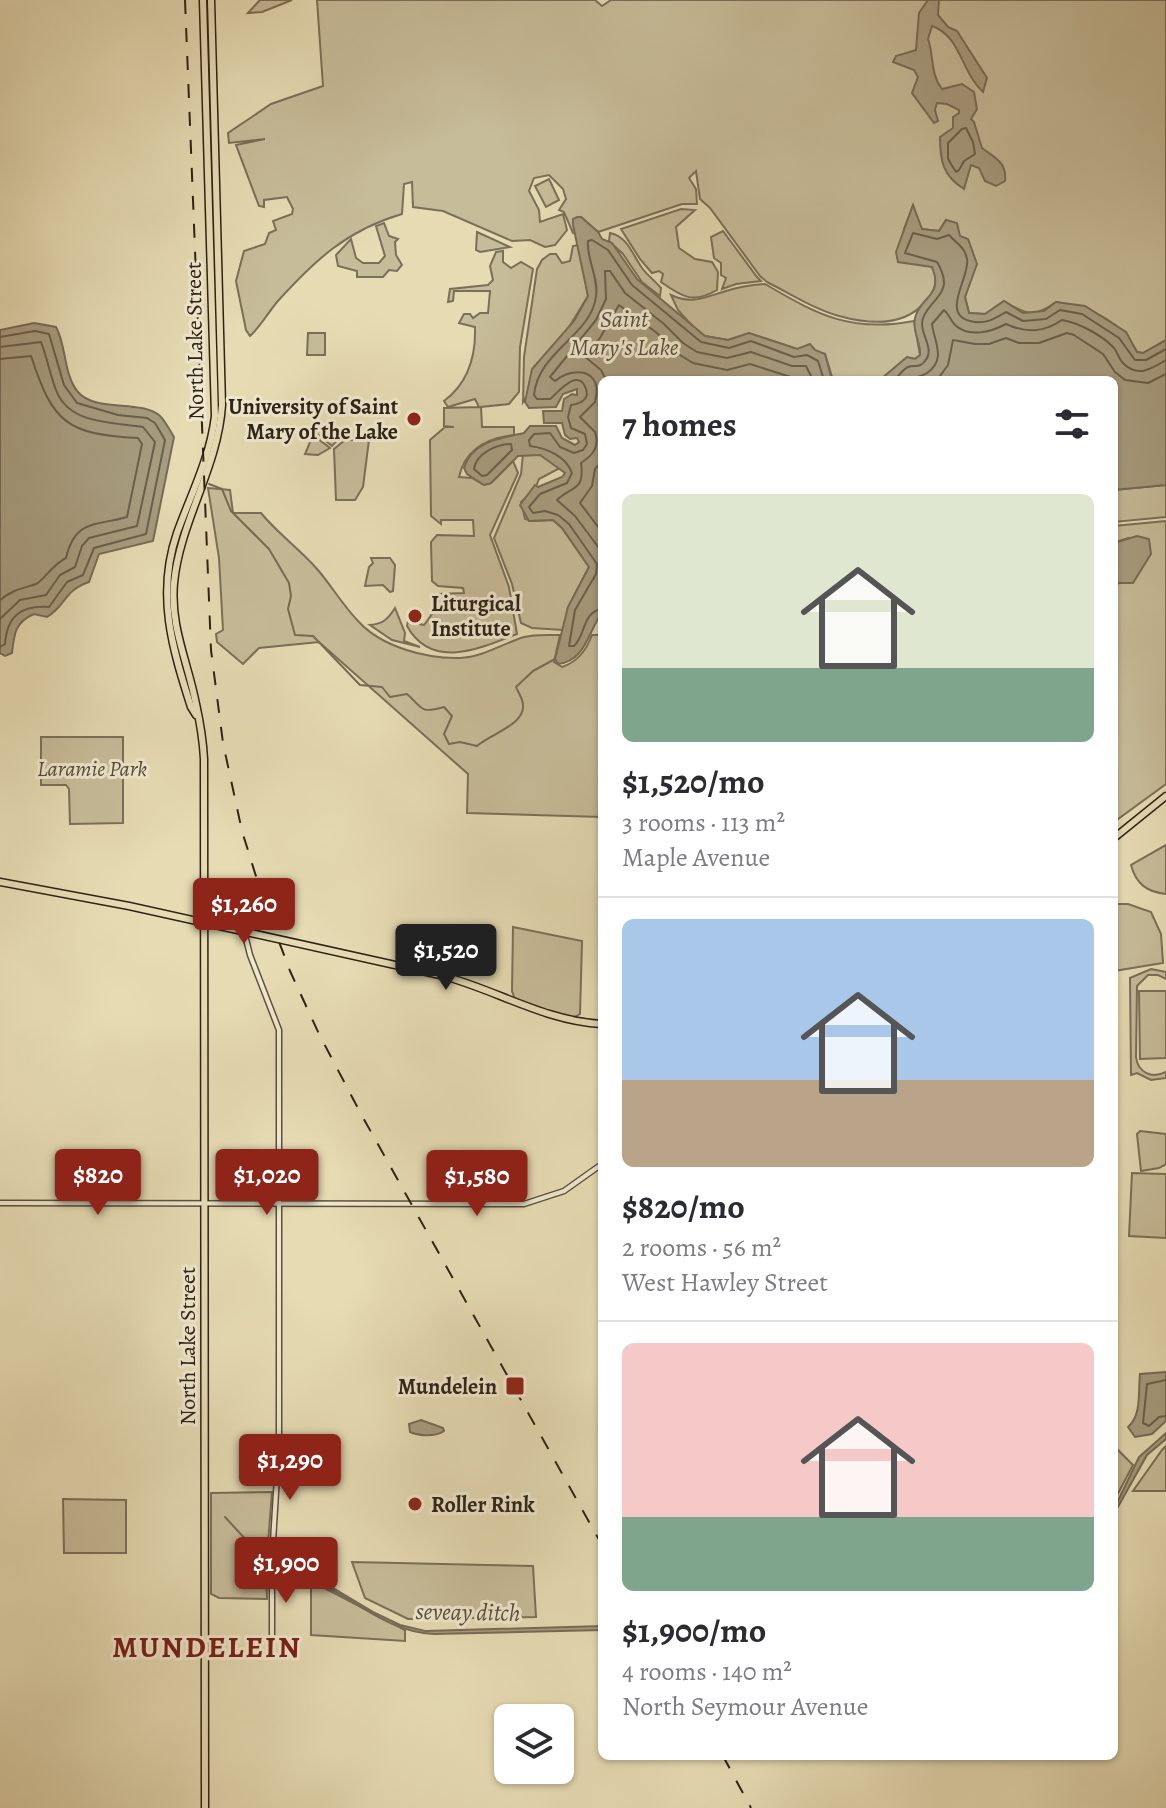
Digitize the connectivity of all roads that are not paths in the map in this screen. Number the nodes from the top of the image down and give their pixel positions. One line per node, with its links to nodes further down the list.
1 (203, 0): 3 (main road, North Lake Street)
2 (211, 0): 3 (main road, North Lake Street)
3 (197, 716): 7 (main road, North Lake Street)
4 (1166, 796): 5 (main road)
5 (1118, 835)
6 (0, 882): 7 (main road)
7 (204, 921): 8 (main road); 12 (main road, North Lake Street)
8 (244, 931): 9 (main road); 13 (street)
9 (598, 1023)
10 (598, 1167): 13 (street)
11 (0, 1203): 12 (street)
12 (206, 1203): 13 (street); 15 (main road, North Lake Street)
13 (279, 1203): 14 (street)
14 (272, 1641)
15 (205, 1808)

